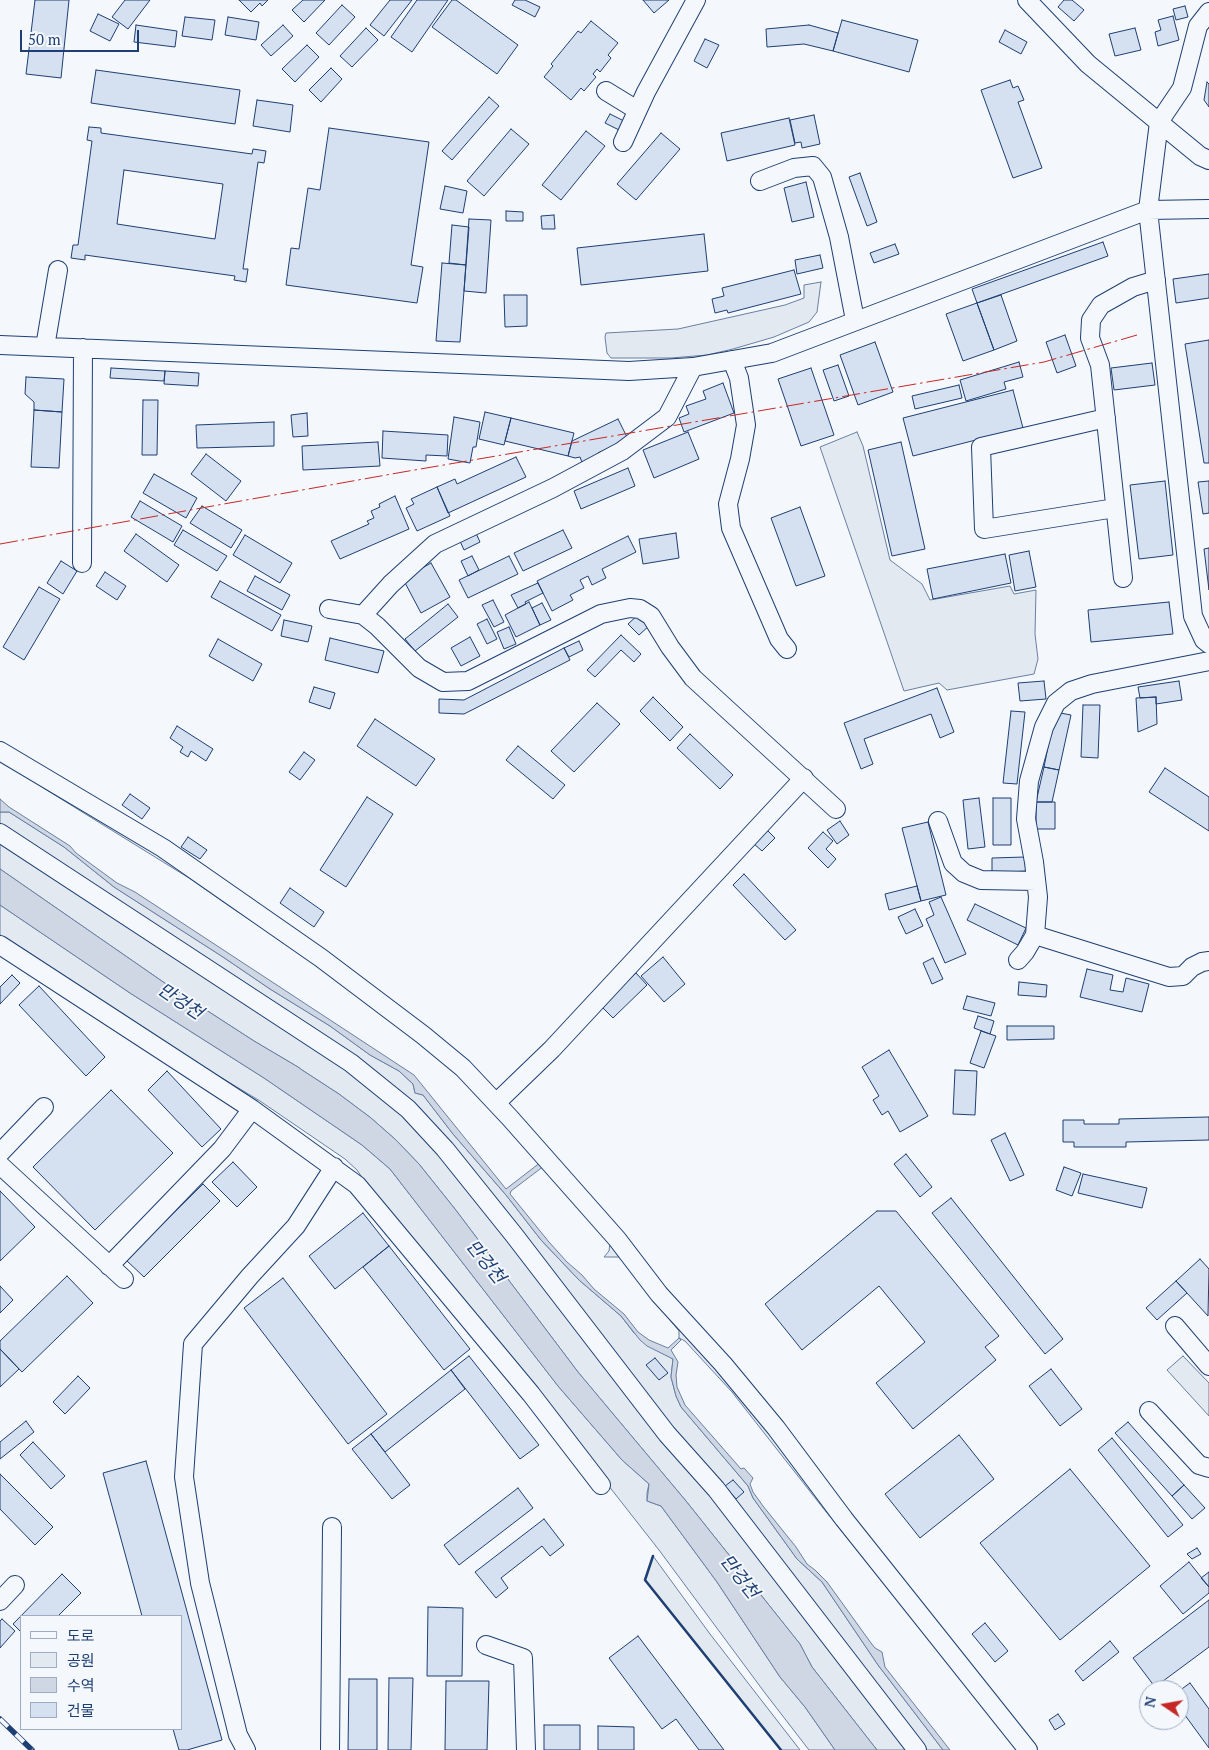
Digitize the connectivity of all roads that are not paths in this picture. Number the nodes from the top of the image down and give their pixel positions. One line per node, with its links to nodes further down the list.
1 (696, 0): 5 (street)
2 (1027, 0): 6 (street)
3 (1209, 12): 6 (street)
4 (606, 91): 5 (street)
5 (637, 110): 7 (street)
6 (1159, 122): 8 (street); 11 (street)
7 (623, 142)
8 (1209, 160)
9 (760, 180): 14 (street)
10 (1209, 209): 11 (street)
11 (1148, 210): 13 (street); 14 (street)
12 (58, 270): 16 (street)
13 (1156, 280): 20 (street); 26 (street)
14 (855, 320): 18 (street)
15 (0, 345): 16 (street)
16 (45, 347): 17 (street)
17 (83, 348): 19 (street); 22 (street)
18 (732, 360): 19 (street); 27 (street)
19 (693, 367): 25 (street)
20 (1106, 418): 21 (street); 21 (street)
21 (1115, 508): 23 (street)
22 (82, 563)
23 (1123, 578)
24 (329, 610): 25 (street)
25 (363, 615): 30 (street)
26 (1209, 644)
27 (787, 649)
28 (1209, 661): 34 (street)
29 (0, 751): 39 (street)
30 (804, 778): 31 (street); 39 (street)
31 (836, 809)
32 (938, 821): 34 (street)
33 (0, 833): 59 (street)
34 (1036, 881): 35 (street)
35 (1035, 935): 37 (street); 38 (street)
36 (0, 945): 41 (street)
37 (1018, 960)
38 (1209, 961)
39 (496, 1103): 60 (street)
40 (44, 1107): 42 (street)
41 (252, 1109): 44 (street); 45 (street)
42 (0, 1153)
43 (0, 1165): 45 (street)
44 (334, 1167): 51 (street); 56 (street)
45 (109, 1266): 46 (street)
46 (124, 1279)
47 (1174, 1326): 48 (street)
48 (1209, 1366)
49 (1149, 1410): 50 (street)
50 (1209, 1468)
51 (601, 1485)
52 (332, 1527): 57 (street)
53 (15, 1585): 54 (street)
54 (0, 1601)
55 (486, 1645): 58 (street)
56 (246, 1750)
57 (330, 1750)
58 (526, 1750)
59 (917, 1750)
60 (1028, 1750)

